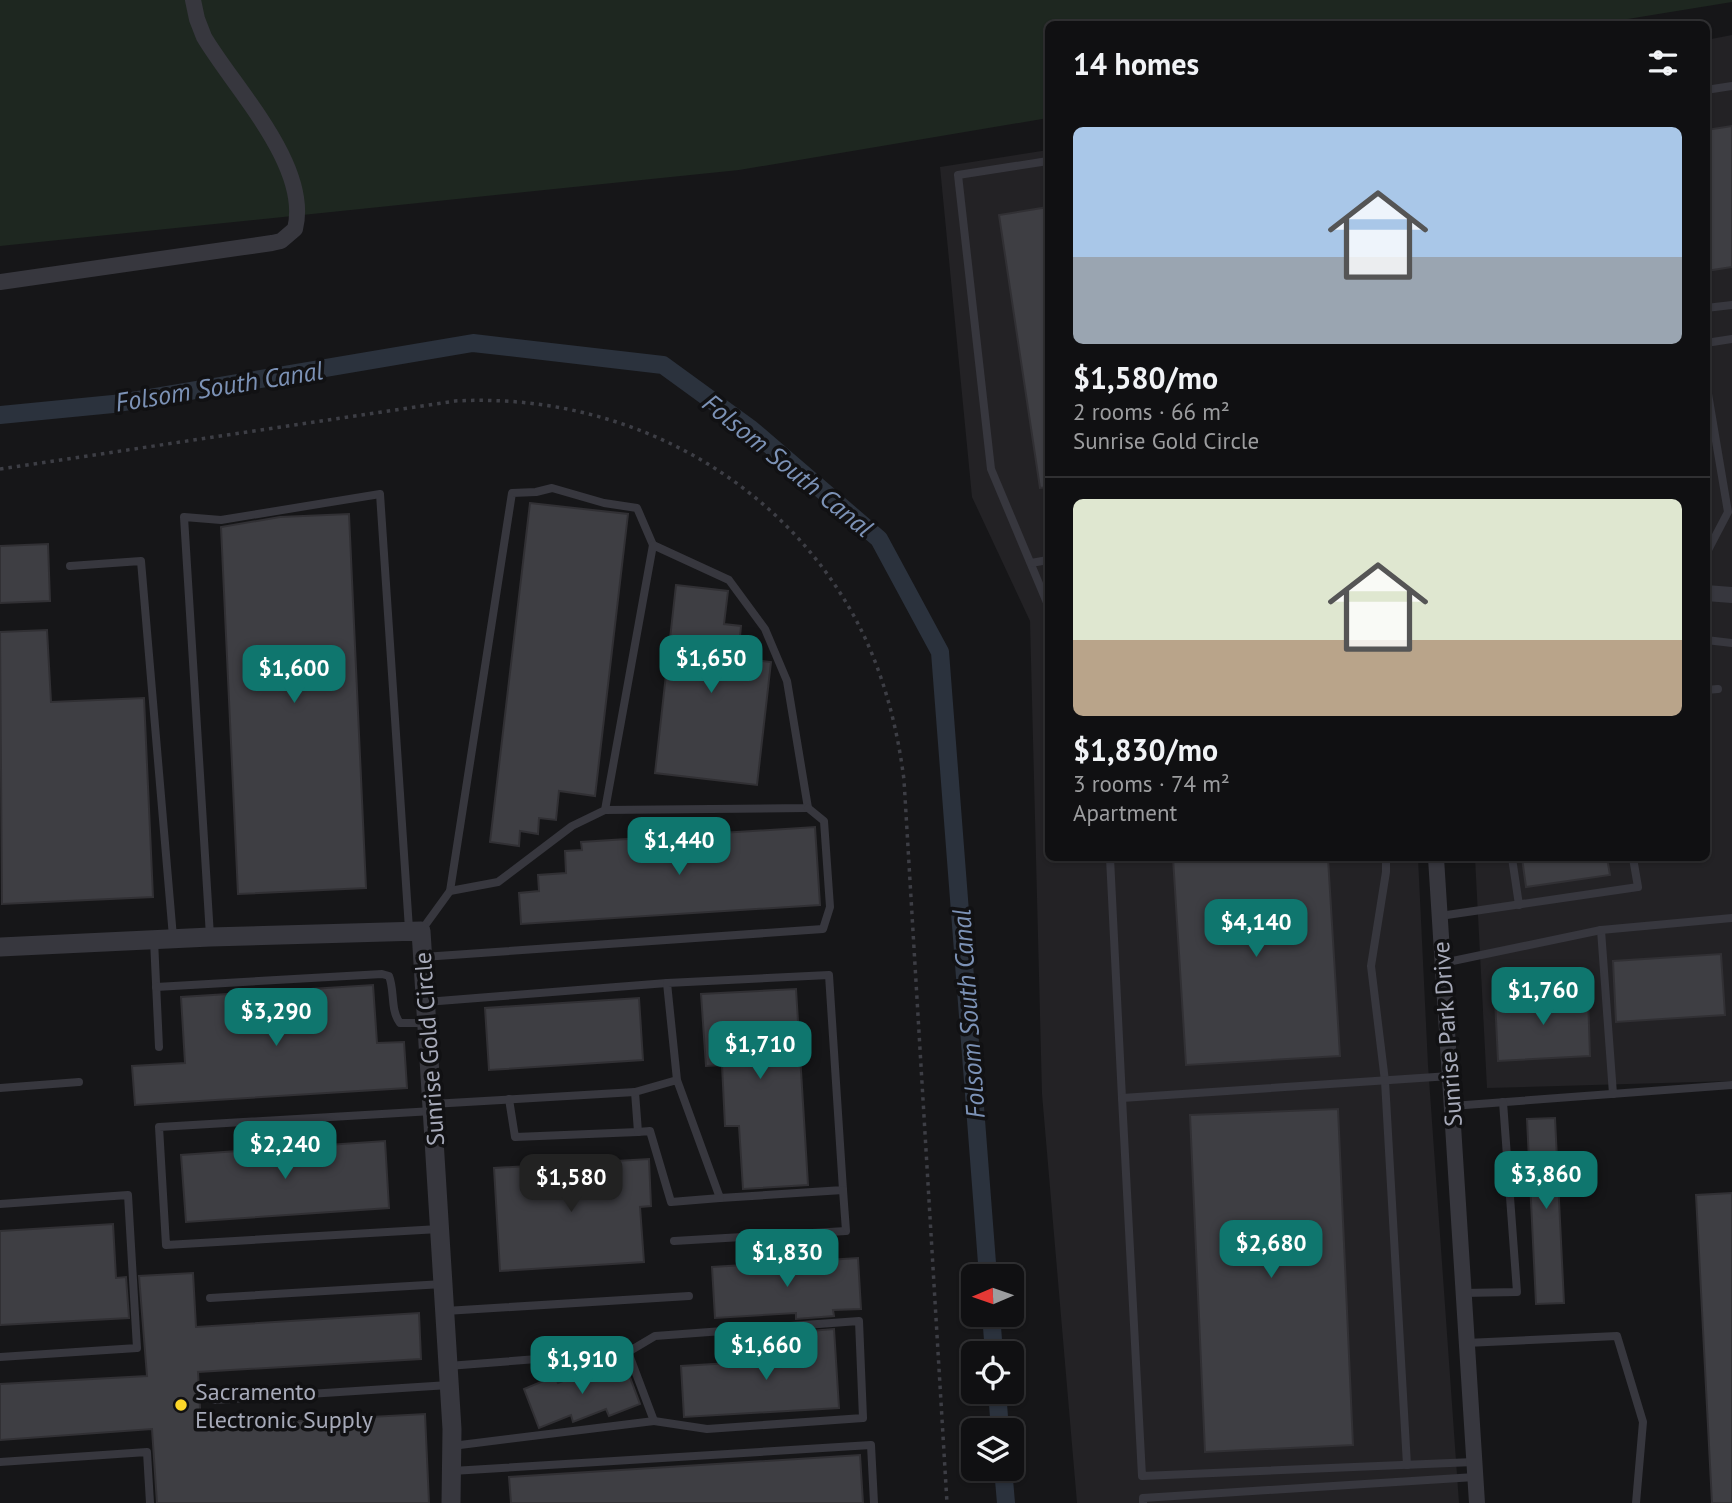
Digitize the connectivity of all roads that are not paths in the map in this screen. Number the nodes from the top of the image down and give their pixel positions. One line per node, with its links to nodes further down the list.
1 (193, 0): 5 (street)
2 (1732, 86): 3 (lane)
3 (1710, 89)
4 (1045, 161): 14 (lane)
5 (0, 282)
6 (1732, 305): 7 (lane)
7 (1710, 308)
8 (1732, 339): 9 (lane)
9 (1710, 342)
10 (1710, 406): 12 (lane)
11 (653, 545): 23 (lane); 24 (lane); 30 (lane)
12 (1710, 546)
13 (1045, 561): 14 (lane)
14 (1031, 563): 18 (lane)
15 (70, 566): 37 (lane)
16 (1710, 593): 17 (street)
17 (1732, 595)
18 (1045, 598)
19 (1710, 640): 20 (lane)
20 (1732, 643)
21 (1718, 689): 22 (lane)
22 (1710, 690)
23 (808, 808): 24 (lane); 39 (lane)
24 (605, 810): 30 (lane)
25 (1110, 861): 54 (lane)
26 (1386, 861): 48 (lane)
27 (1436, 861): 32 (street, Sunrise Park Drive)
28 (1512, 861): 31 (lane)
29 (1634, 861): 31 (lane)
30 (450, 891): 35 (lane)
31 (1519, 905): 32 (lane)
32 (1440, 916): 40 (street, Sunrise Park Drive)
33 (1732, 918): 34 (lane)
34 (1601, 930): 40 (lane); 53 (lane)
35 (416, 932): 36 (street, Sunrise Gold Circle); 36 (lane); 39 (street, Sunrise Gold Circle)
36 (211, 937): 37 (street, Sunrise Gold Circle)
37 (164, 940): 38 (street, Sunrise Gold Circle); 42 (lane)
38 (0, 947)
39 (423, 957): 43 (street, Sunrise Gold Circle)
40 (1443, 963): 46 (street, Sunrise Park Drive)
41 (667, 983): 43 (lane); 47 (lane); 60 (lane)
42 (156, 987): 44 (lane); 45 (lane)
43 (426, 1002): 44 (street, Sunrise Gold Circle)
44 (427, 1023): 58 (street, Sunrise Gold Circle)
45 (159, 1046)
46 (1450, 1076): 48 (lane); 57 (street, Sunrise Park Drive)
47 (677, 1080): 52 (lane); 61 (lane)
48 (1385, 1081): 54 (lane); 78 (lane)
49 (79, 1082): 51 (lane)
50 (1732, 1085): 53 (lane)
51 (0, 1088)
52 (635, 1092): 55 (lane); 59 (lane)
53 (1613, 1094): 56 (lane)
54 (1122, 1098): 78 (lane)
55 (509, 1099): 58 (lane); 59 (lane)
56 (1503, 1102): 57 (lane); 66 (lane)
57 (1451, 1106): 66 (street, Sunrise Park Drive)
58 (432, 1108): 63 (street, Sunrise Gold Circle); 63 (lane)
59 (638, 1132): 61 (lane)
60 (843, 1191): 61 (lane); 64 (lane)
61 (720, 1198)
62 (0, 1204): 72 (lane)
63 (440, 1229): 65 (street, Sunrise Gold Circle)
64 (674, 1241)
65 (443, 1284): 68 (lane); 69 (street, Sunrise Gold Circle)
66 (1463, 1293): 70 (street, Sunrise Park Drive)
67 (690, 1296): 69 (lane)
68 (210, 1298)
69 (445, 1311): 73 (street, Sunrise Gold Circle)
70 (1466, 1343): 79 (street, Sunrise Park Drive); 86 (lane)
71 (628, 1352): 73 (lane); 75 (lane); 75 (lane)
72 (0, 1357)
73 (449, 1376): 74 (lane); 76 (street, Sunrise Gold Circle)
74 (215, 1400)
75 (654, 1421): 76 (lane)
76 (452, 1446): 80 (street, Sunrise Gold Circle)
77 (0, 1462): 81 (lane)
78 (1407, 1465): 79 (lane)
79 (1474, 1470): 84 (lane); 85 (street, Sunrise Park Drive)
80 (452, 1471): 82 (street, Sunrise Gold Circle); 83 (lane)
81 (150, 1503)
82 (451, 1503)
83 (874, 1503)
84 (1143, 1503)
85 (1477, 1503)
86 (1636, 1503)

